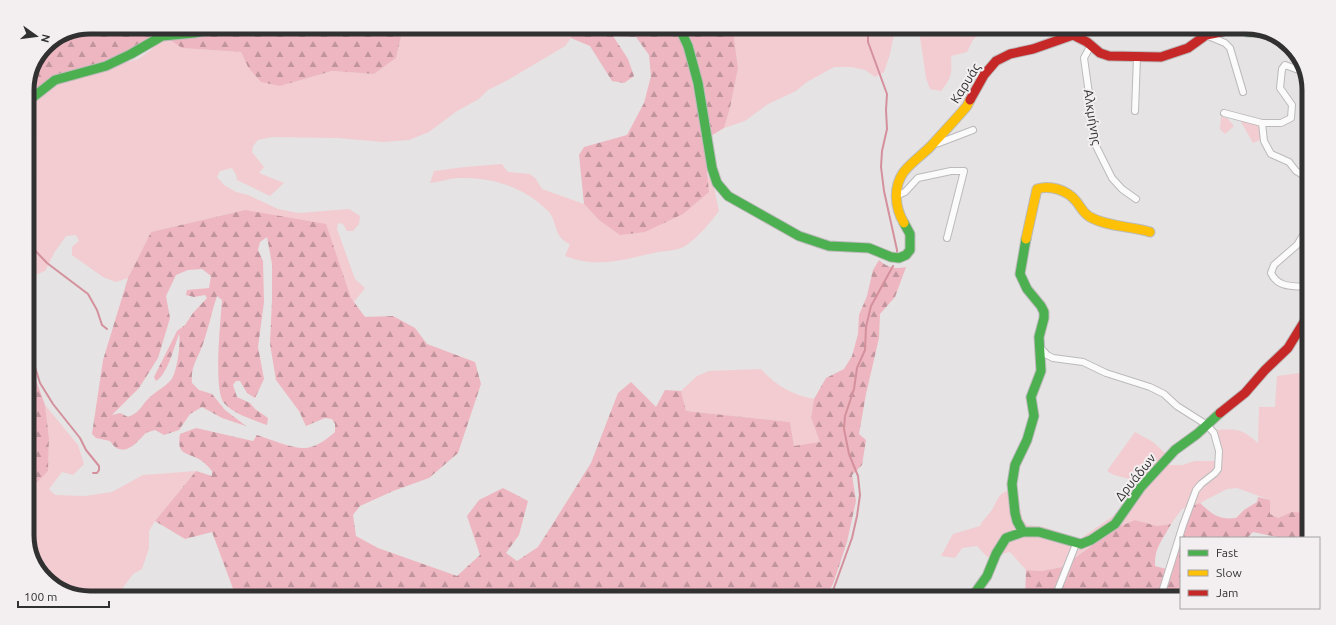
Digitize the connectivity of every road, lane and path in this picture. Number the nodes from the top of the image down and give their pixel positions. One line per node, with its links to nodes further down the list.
1 (194, 34): 11 (street)
2 (682, 34): 18 (street)
3 (1070, 34): 16 (street, Καρυάς)
4 (1074, 34): 7 (street, Καρυάς)
5 (1211, 34): 6 (street, Καρυάς)
6 (1206, 35): 8 (street, Καρυάς); 10 (street)
7 (1091, 45): 8 (street, Καρυάς); 19 (street, Αλκμήνης)
8 (1137, 57): 12 (street)
9 (1298, 70): 14 (street)
10 (1243, 92)
11 (34, 96)
12 (1135, 111)
13 (1224, 113): 14 (street)
14 (1262, 123): 17 (street)
15 (973, 130): 16 (street)
16 (933, 144): 18 (street, Καρυάς)
17 (1302, 174)
18 (896, 196): 22 (street)
19 (1136, 199)
20 (1150, 232): 25 (street)
21 (1302, 237): 23 (street)
22 (947, 238)
23 (1302, 287)
24 (1302, 326): 26 (street, Δρυάδων)
25 (1040, 347): 26 (street); 27 (street)
26 (1207, 425): 28 (street); 30 (street, Δρυάδων)
27 (1023, 532): 30 (street); 31 (street)
28 (1180, 537)
29 (1180, 537): 33 (street)
30 (1076, 544): 32 (street)
31 (976, 591)
32 (1057, 591)
33 (1164, 591)

